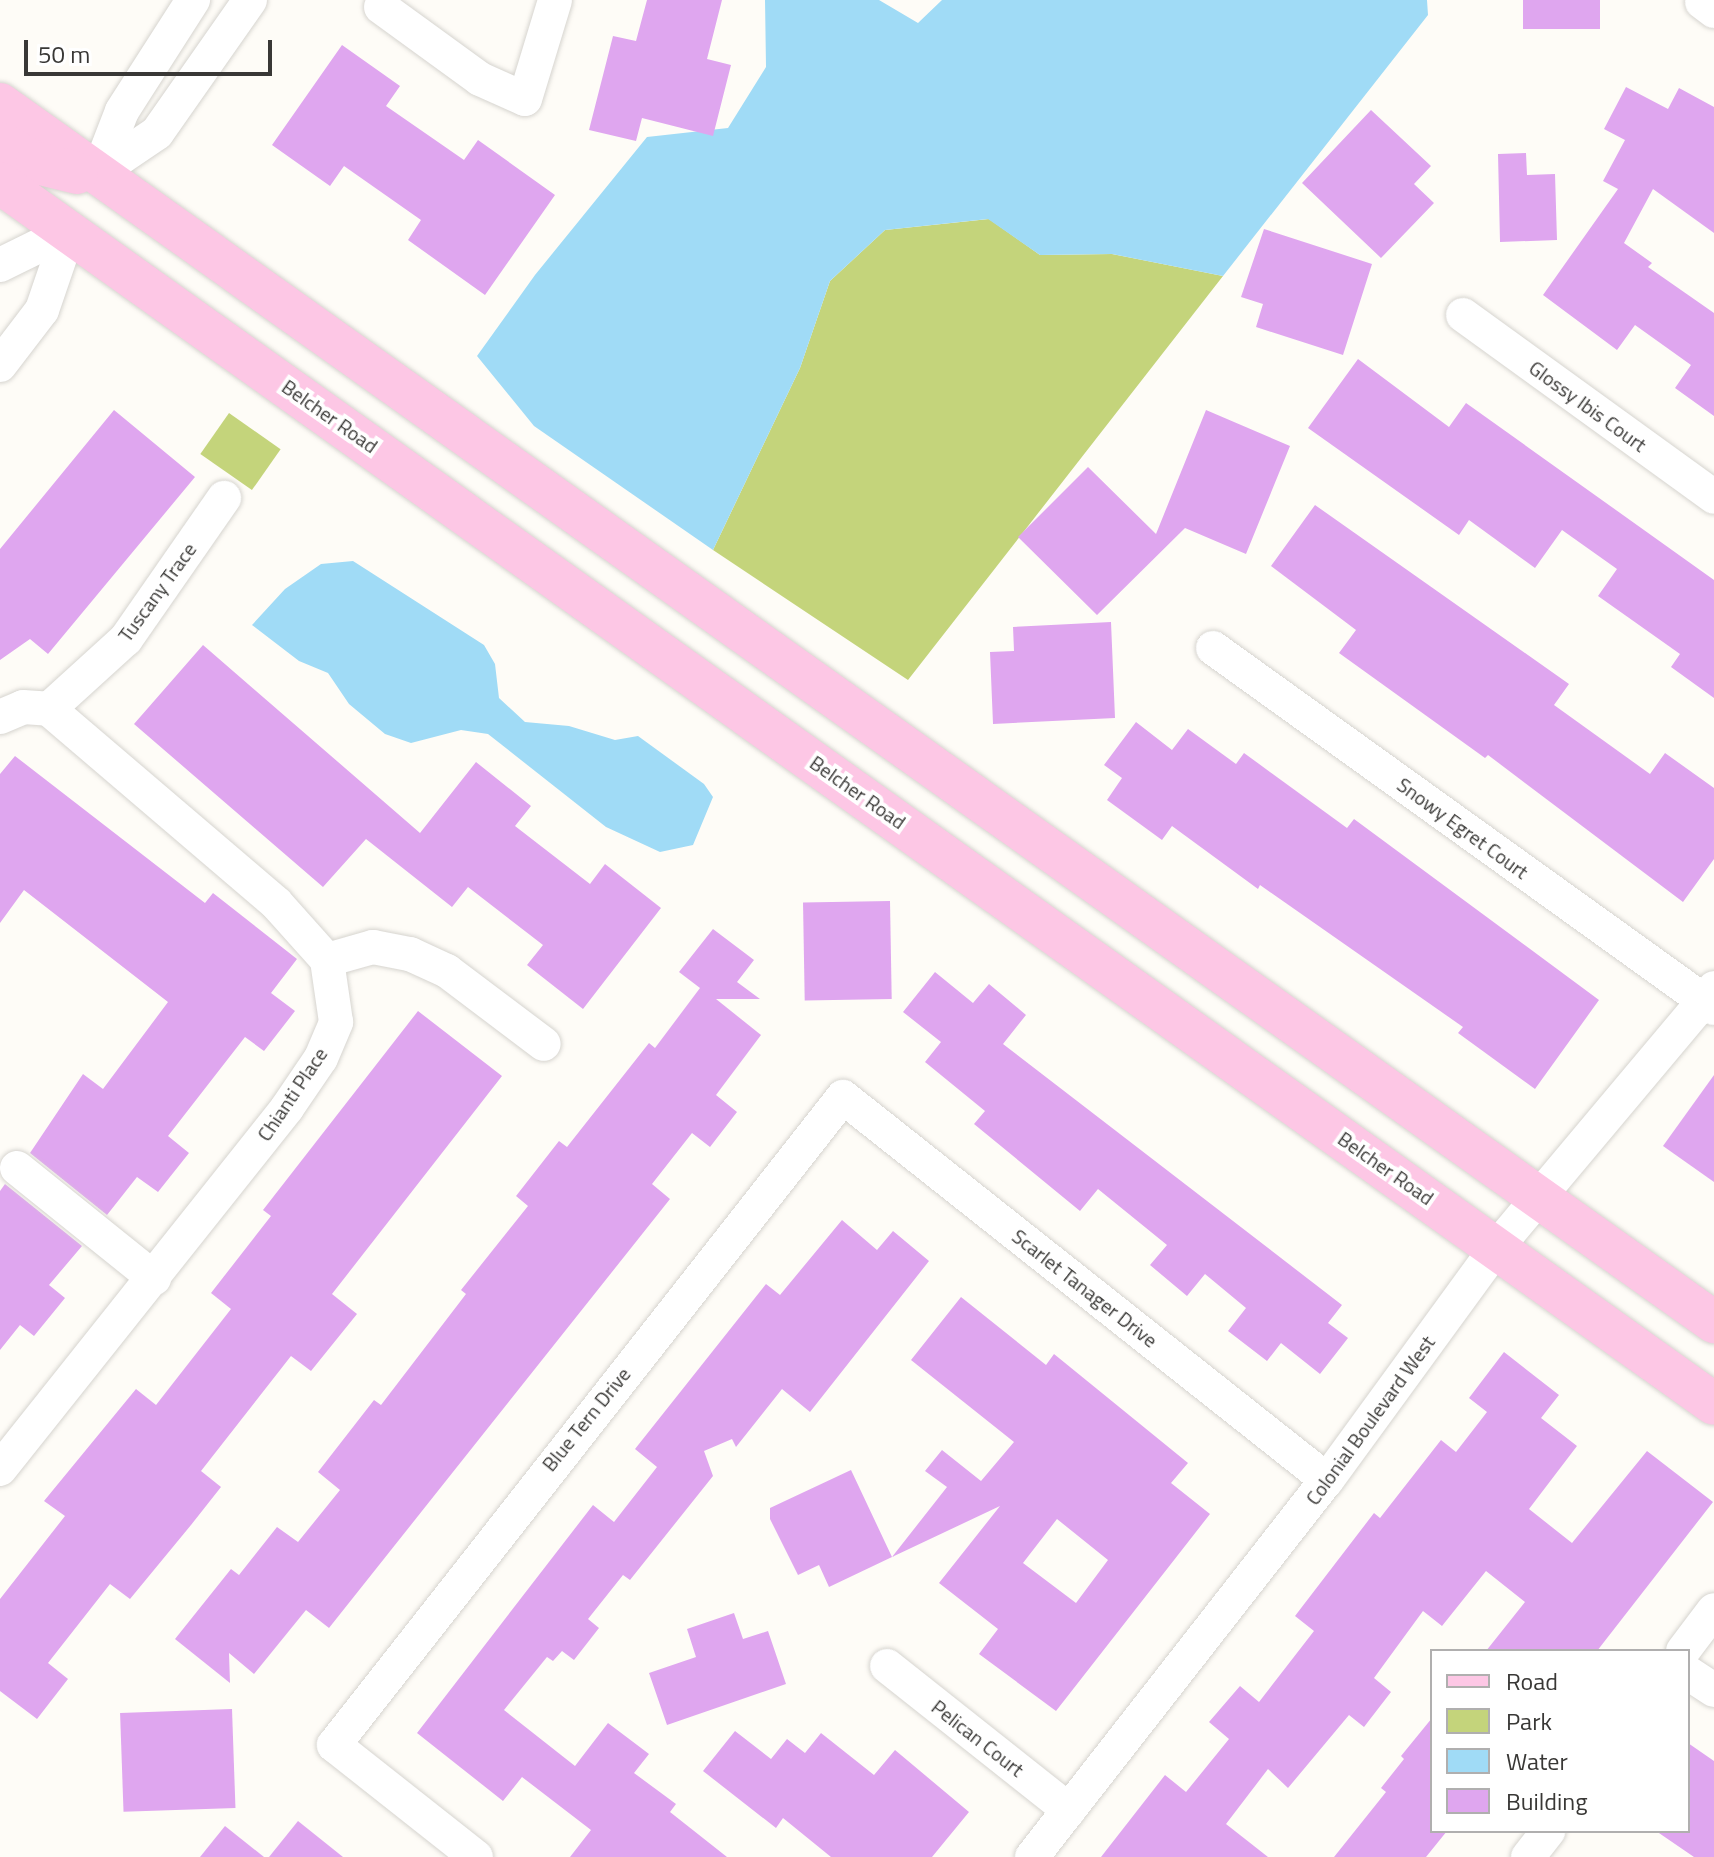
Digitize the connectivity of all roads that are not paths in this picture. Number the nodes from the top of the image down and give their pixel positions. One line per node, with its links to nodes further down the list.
1 (193, 0): 7 (street)
2 (250, 0): 7 (street)
3 (555, 0): 4 (street)
4 (381, 7)
5 (0, 104): 7 (main road)
6 (0, 143): 7 (main road)
7 (98, 173): 12 (main road)
8 (0, 183): 9 (main road, Belcher Road)
9 (69, 231): 10 (street); 12 (main road); 13 (street); 25 (main road, Belcher Road)
10 (0, 265)
11 (1463, 315): 14 (street, Glossy Ibis Court)
12 (317, 330): 24 (main road)
13 (0, 365)
14 (1714, 497)
15 (224, 498): 17 (street, Tuscany Trace)
16 (1213, 648): 20 (street, Snowy Egret Court)
17 (49, 709): 18 (street); 19 (street)
18 (0, 717)
19 (327, 960): 21 (street); 26 (street, Chianti Place)
20 (1710, 998): 24 (street, Colonial Boulevard West)
21 (544, 1044)
22 (843, 1097): 30 (street, Scarlet Tanager Drive); 38 (street, Blue Tern Drive)
23 (17, 1168): 26 (street)
24 (1538, 1198): 25 (street, Colonial Boulevard West); 27 (main road)
25 (1497, 1247): 28 (main road, Belcher Road); 30 (street, Colonial Boulevard West)
26 (154, 1278): 29 (street, Chianti Place)
27 (1714, 1322)
28 (1714, 1404)
29 (0, 1469)
30 (1327, 1480): 36 (street, Colonial Boulevard West)
31 (1714, 1610): 32 (street)
32 (1685, 1649)
33 (887, 1666): 36 (street, Pelican Court)
34 (1690, 1674): 35 (street)
35 (1714, 1690)
36 (1069, 1810): 39 (street, Colonial Boulevard West)
37 (1546, 1833): 40 (street)
38 (476, 1857)
39 (1032, 1857)
40 (1528, 1857)

